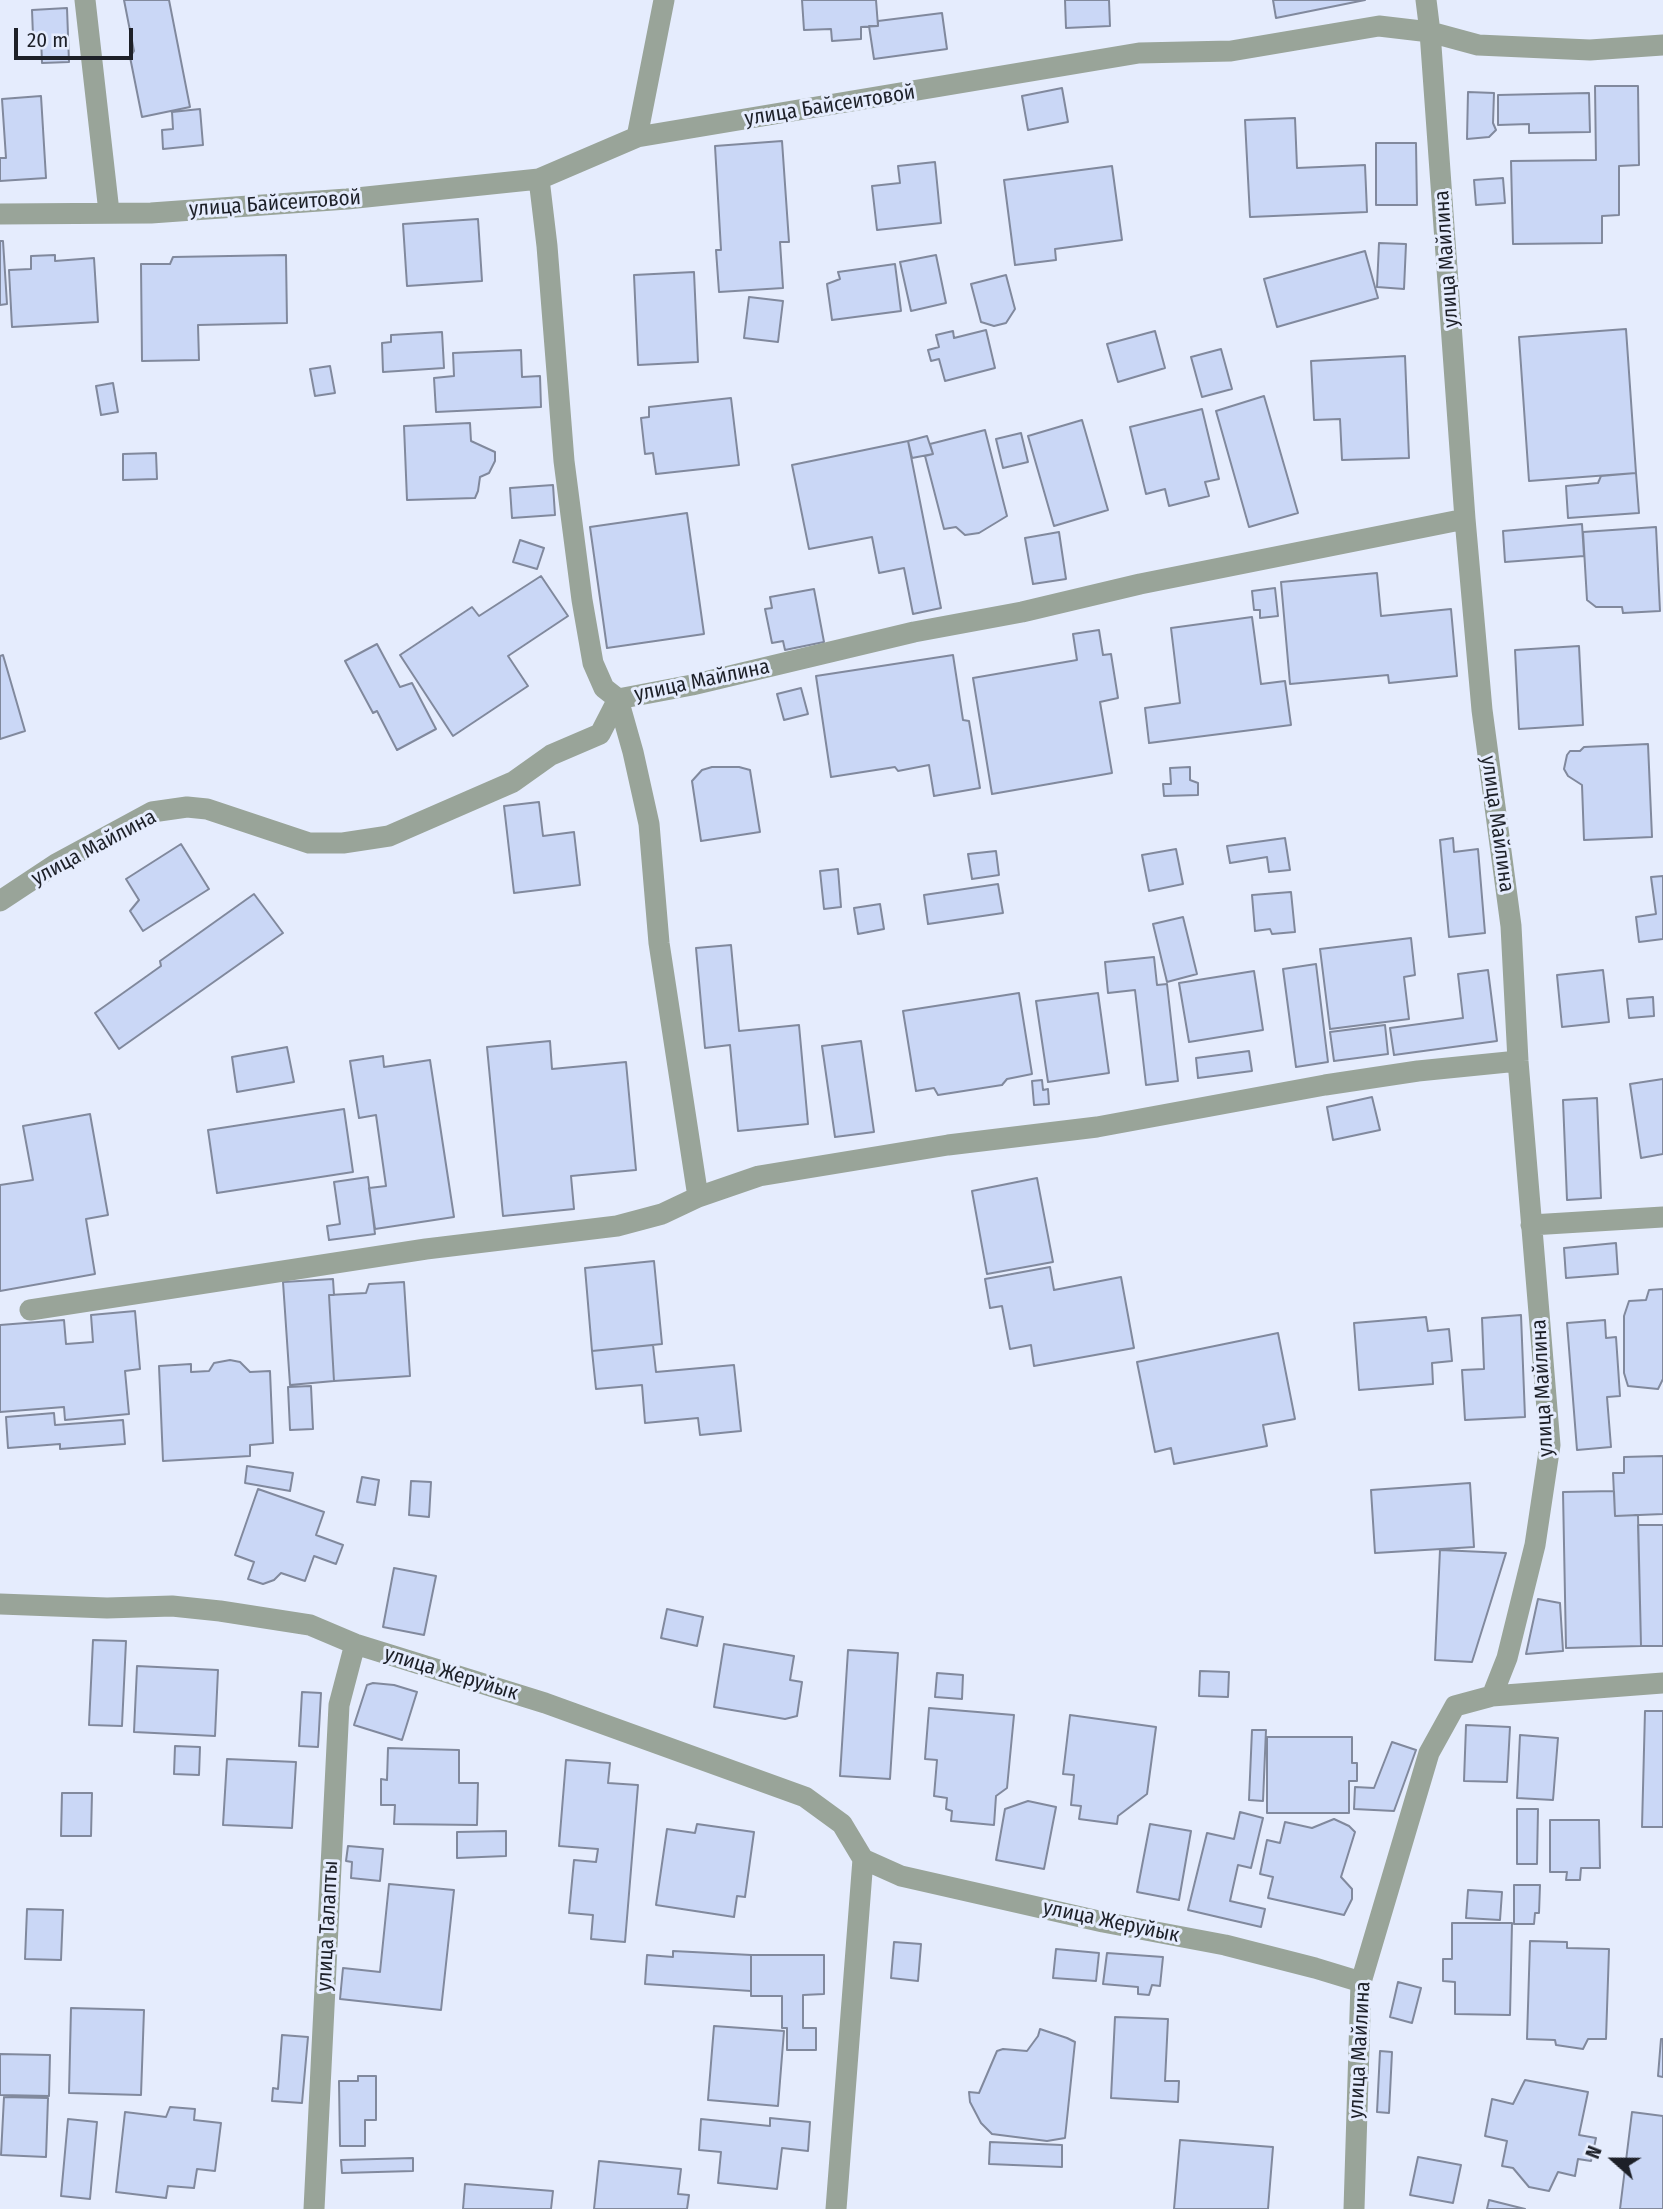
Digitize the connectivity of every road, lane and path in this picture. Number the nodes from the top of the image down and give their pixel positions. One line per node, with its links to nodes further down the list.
1 (85, 0): 8 (street)
2 (664, 0): 6 (street)
3 (1426, 0): 4 (street, улица Майлина)
4 (1430, 32): 5 (street, улица Байсеитовой); 6 (street, улица Байсеитовой); 10 (street, улица Майлина)
5 (1663, 45)
6 (637, 138): 7 (street, улица Байсеитовой)
7 (538, 179): 8 (street, улица Байсеитовой); 11 (street)
8 (109, 212): 9 (street, улица Байсеитовой)
9 (0, 214)
10 (1465, 519): 11 (street, улица Майлина); 13 (street, улица Майлина)
11 (618, 699): 12 (street, улица Майлина); 14 (street)
12 (0, 901)
13 (1518, 1061): 14 (street); 16 (street, улица Майлина)
14 (698, 1197): 17 (street)
15 (1663, 1217): 16 (street)
16 (1531, 1225): 21 (street, улица Майлина)
17 (30, 1310)
18 (0, 1604): 19 (street, улица Жеруйык)
19 (355, 1644): 22 (street, улица Жеруйык); 24 (street, улица Талапты)
20 (1663, 1683): 21 (street)
21 (1492, 1696): 23 (street, улица Майлина)
22 (863, 1859): 23 (street, улица Жеруйык); 25 (street)
23 (1361, 1982): 26 (street, улица Майлина)
24 (314, 2209)
25 (836, 2209)
26 (1354, 2209)

